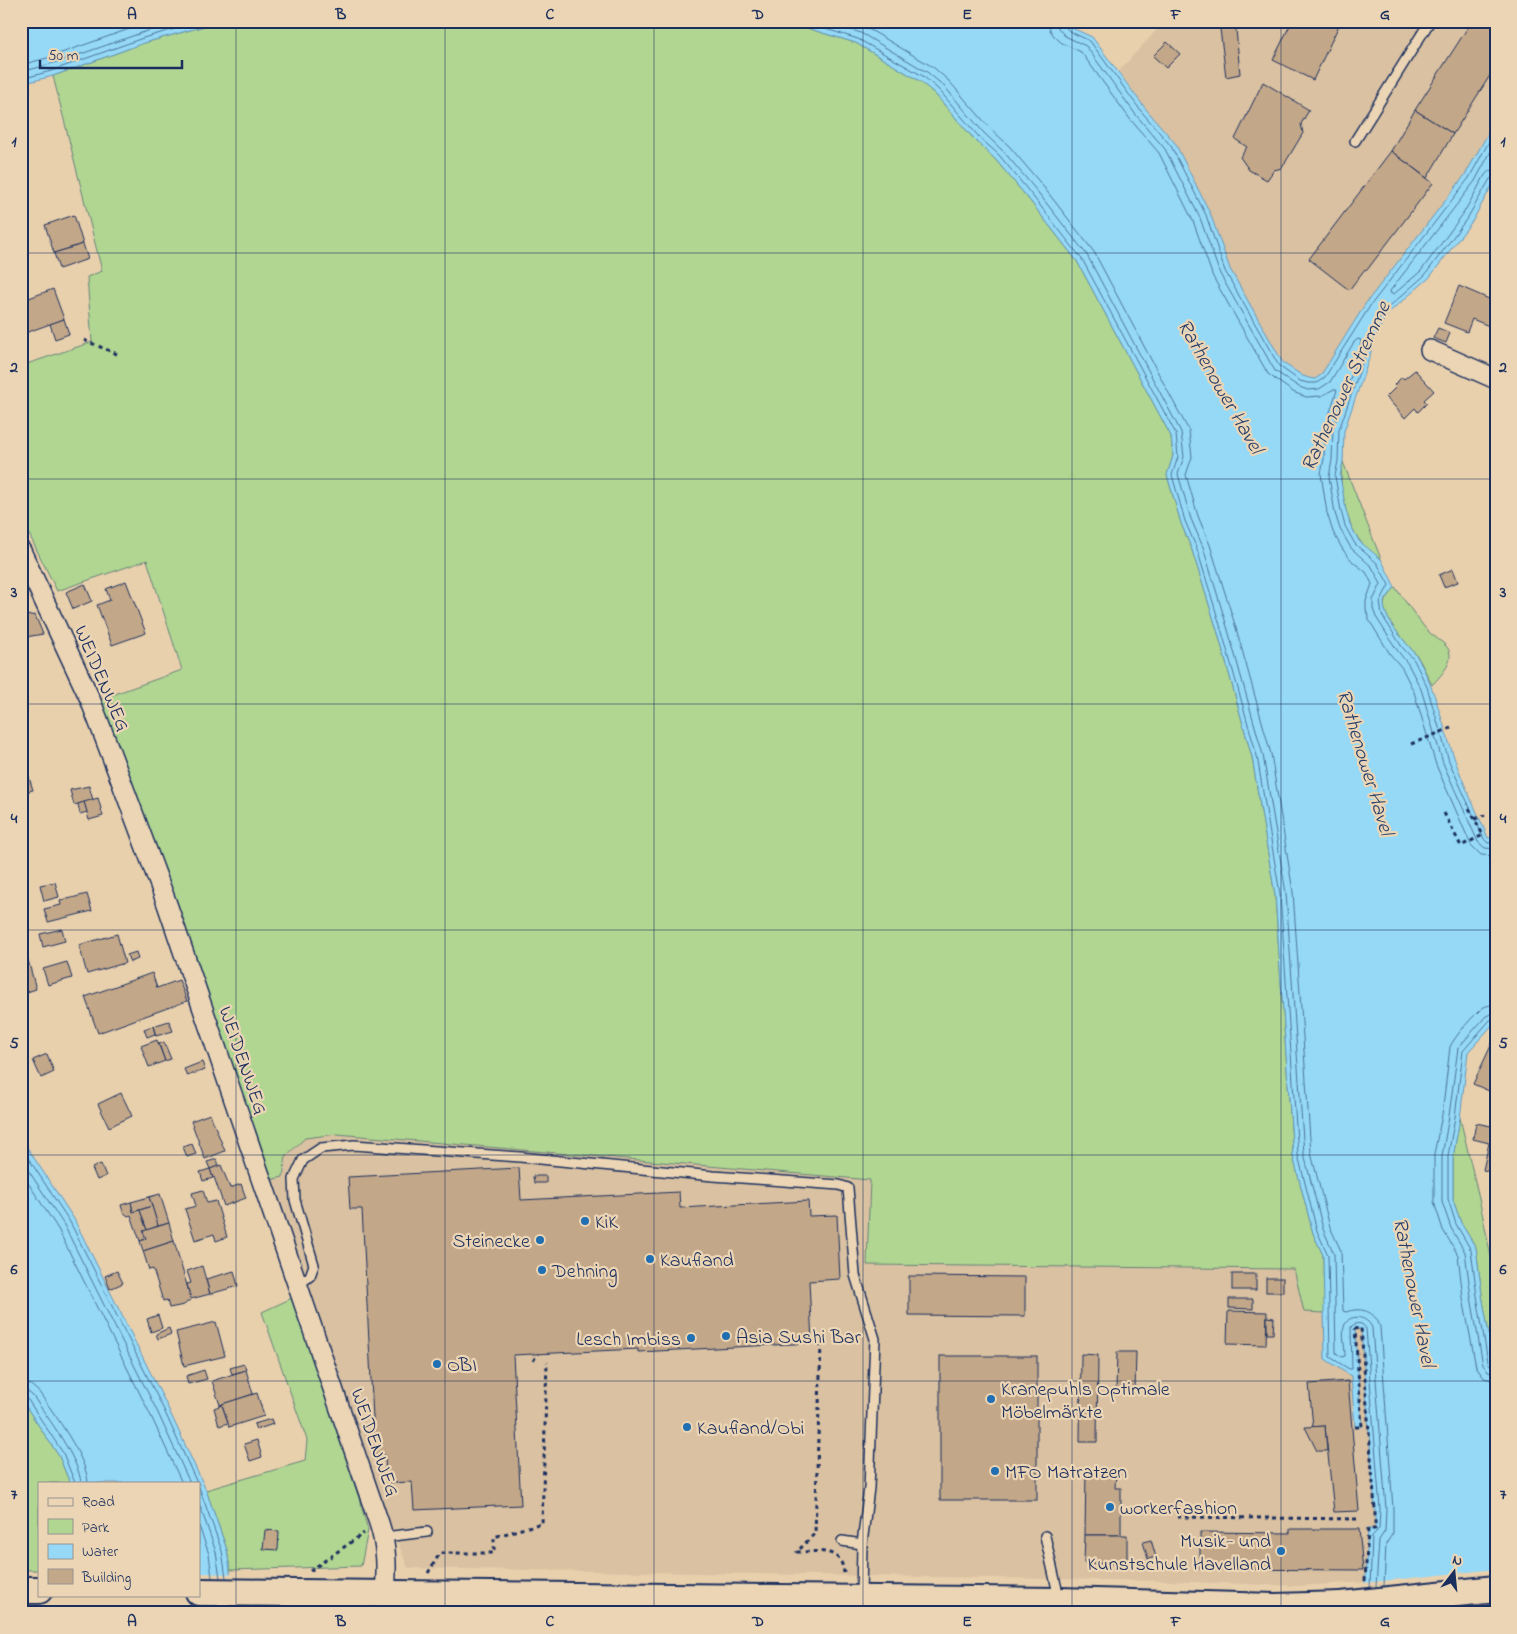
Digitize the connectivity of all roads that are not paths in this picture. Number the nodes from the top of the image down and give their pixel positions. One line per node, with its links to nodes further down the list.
1 (1430, 21): 2 (lane)
2 (1355, 141)
3 (1430, 350): 4 (street)
4 (1496, 379)
5 (21, 551): 6 (street, WEIDENWEG)
6 (296, 1286): 7 (street, WEIDENWEG); 11 (lane)
7 (382, 1530): 8 (lane); 14 (street, WEIDENWEG)
8 (427, 1532)
9 (1045, 1536): 16 (lane)
10 (842, 1541): 11 (lane)
11 (862, 1544): 15 (lane)
12 (1496, 1589): 16 (main road, bridge)
13 (200, 1592): 14 (main road)
14 (385, 1594): 15 (main road)
15 (862, 1598): 16 (main road)
16 (1060, 1601)

